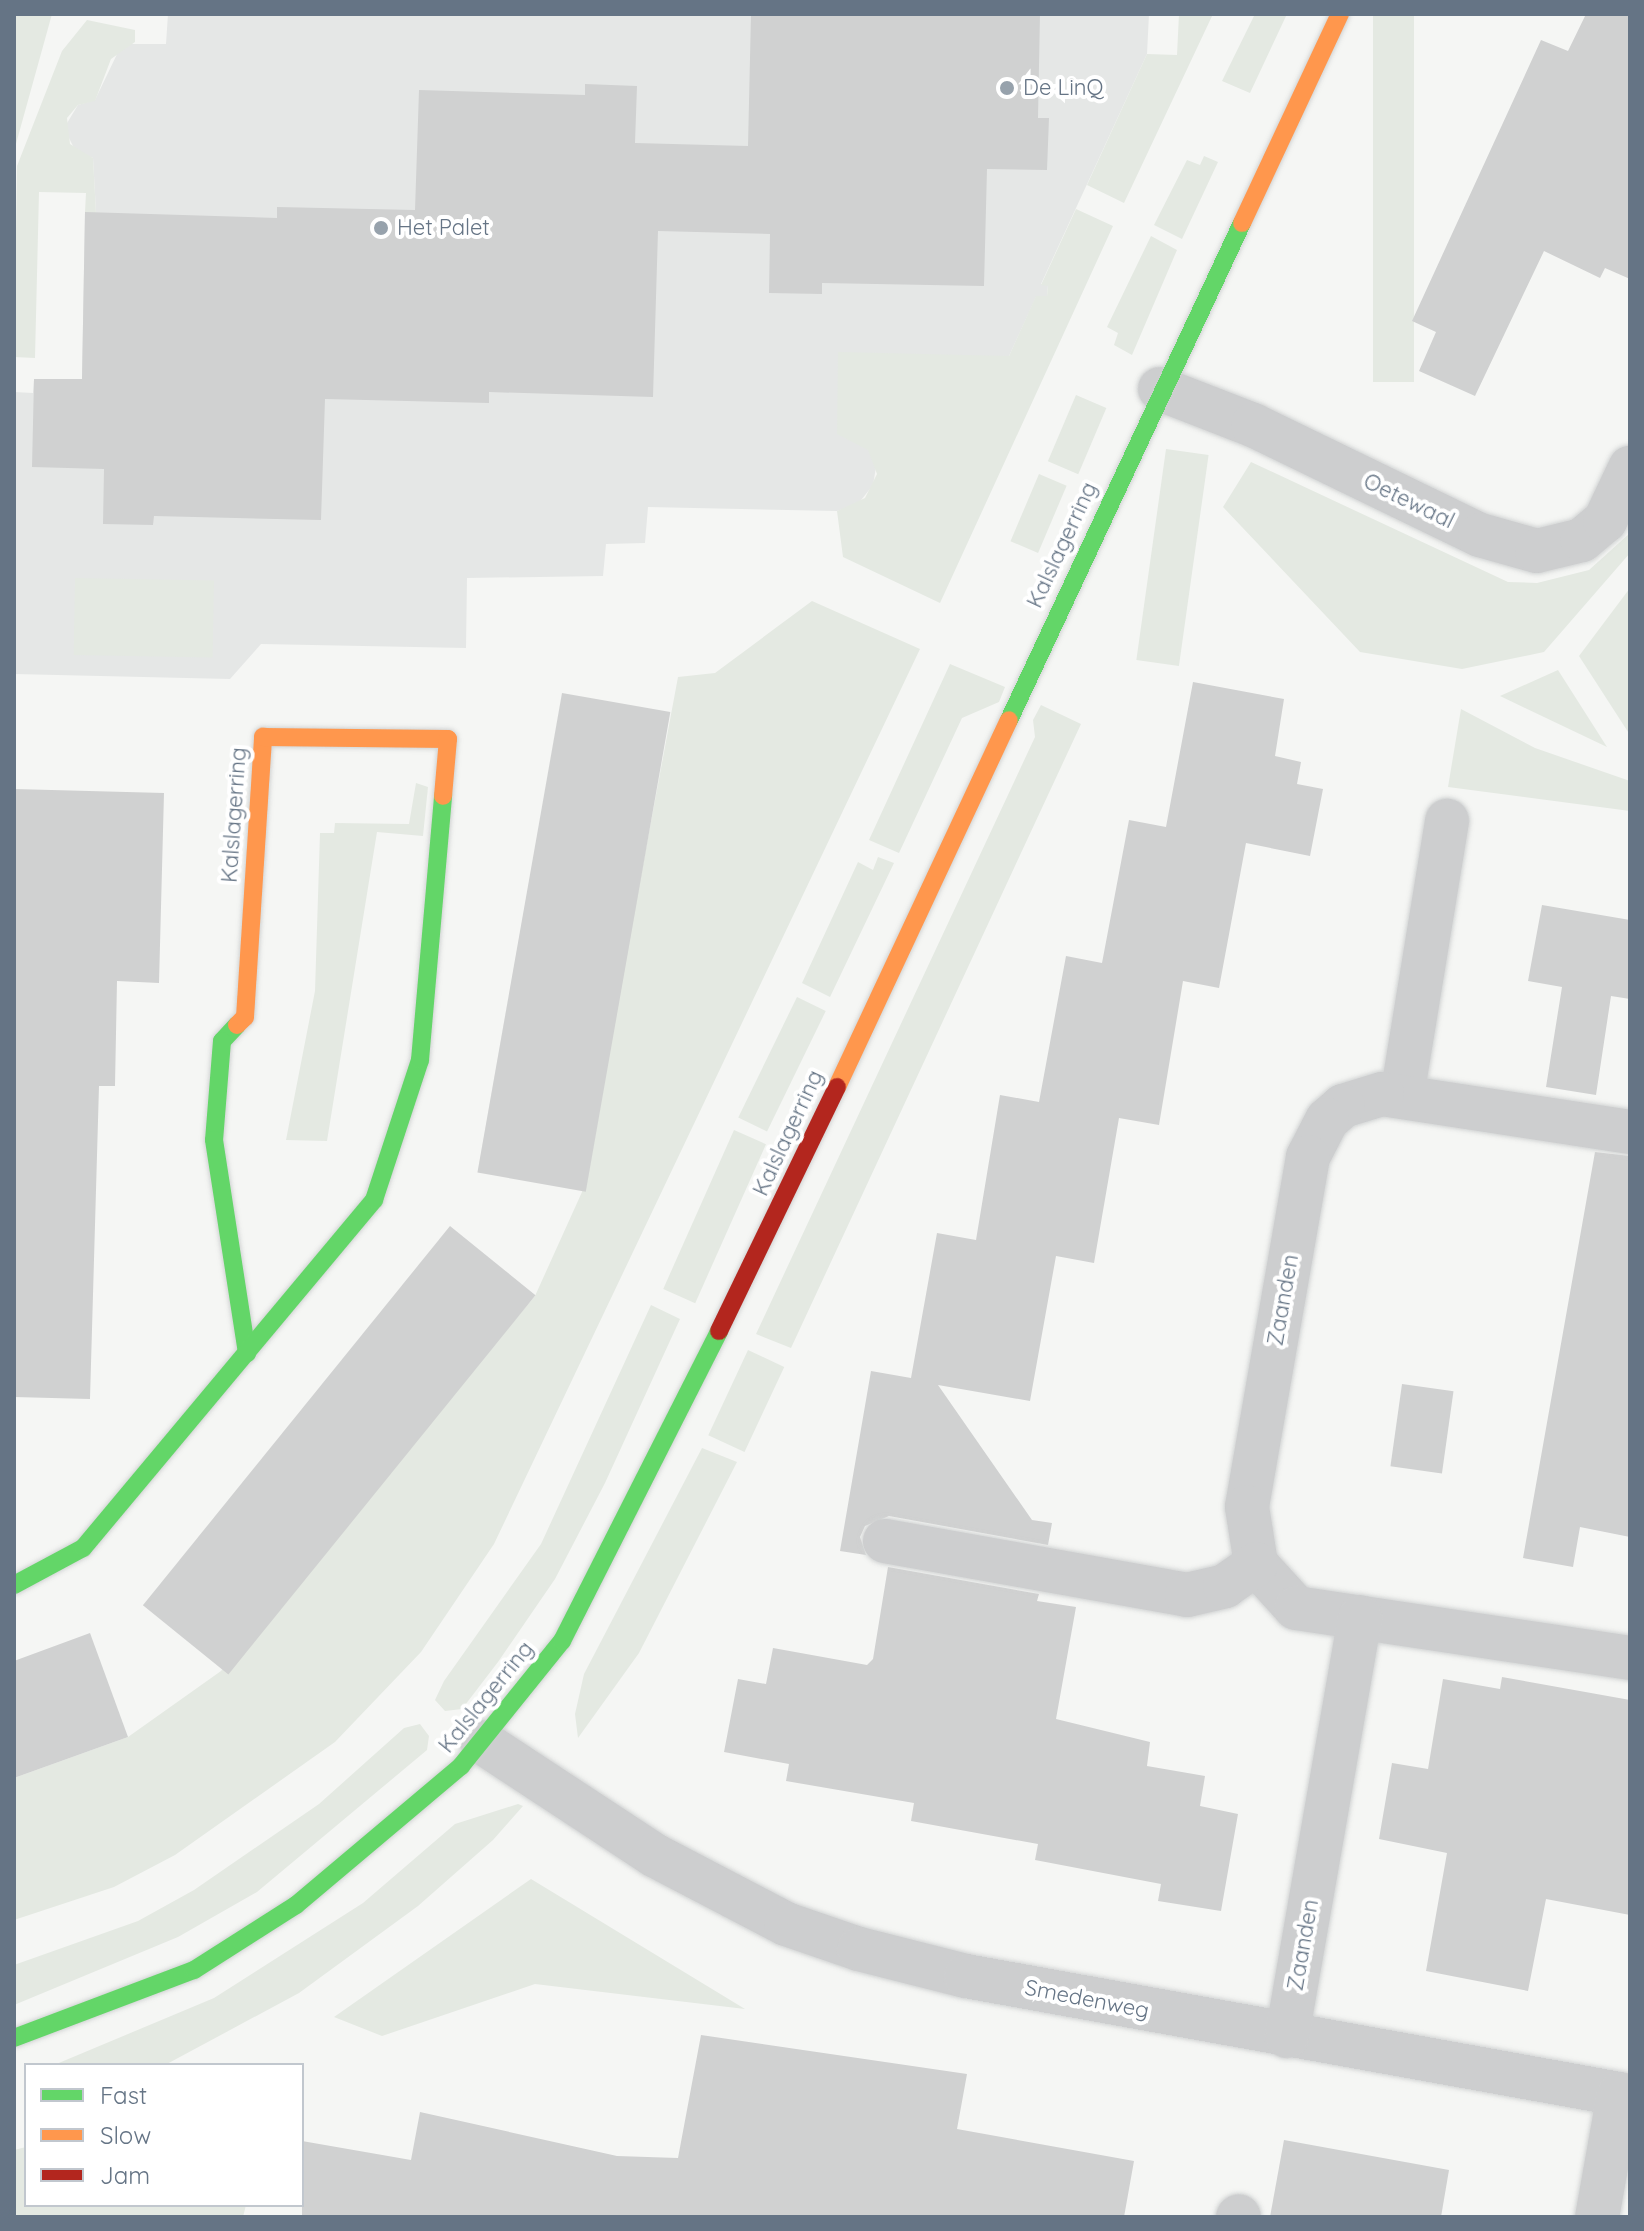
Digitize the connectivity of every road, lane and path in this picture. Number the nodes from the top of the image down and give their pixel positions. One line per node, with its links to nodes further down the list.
1 (1340, 14): 2 (street, Kalslagerring)
2 (1160, 389): 3 (street, Oetewaal); 13 (street, Kalslagerring)
3 (1630, 468)
4 (1447, 821): 5 (street)
5 (1402, 1096): 6 (street, Zaanden); 9 (street, Zaanden)
6 (1630, 1132)
7 (247, 1353): 7 (street, Kalslagerring); 10 (street, Kalslagerring)
8 (885, 1541): 9 (street)
9 (1256, 1564): 11 (street)
10 (14, 1585)
11 (1360, 1617): 12 (street); 14 (street, Zaanden)
12 (1630, 1658)
13 (482, 1742): 14 (street, Smedenweg); 15 (street, Kalslagerring)
14 (1287, 2036): 16 (street, Smedenweg)
15 (14, 2038)
16 (1624, 2095): 17 (street, Smedenweg)
17 (1597, 2217)

